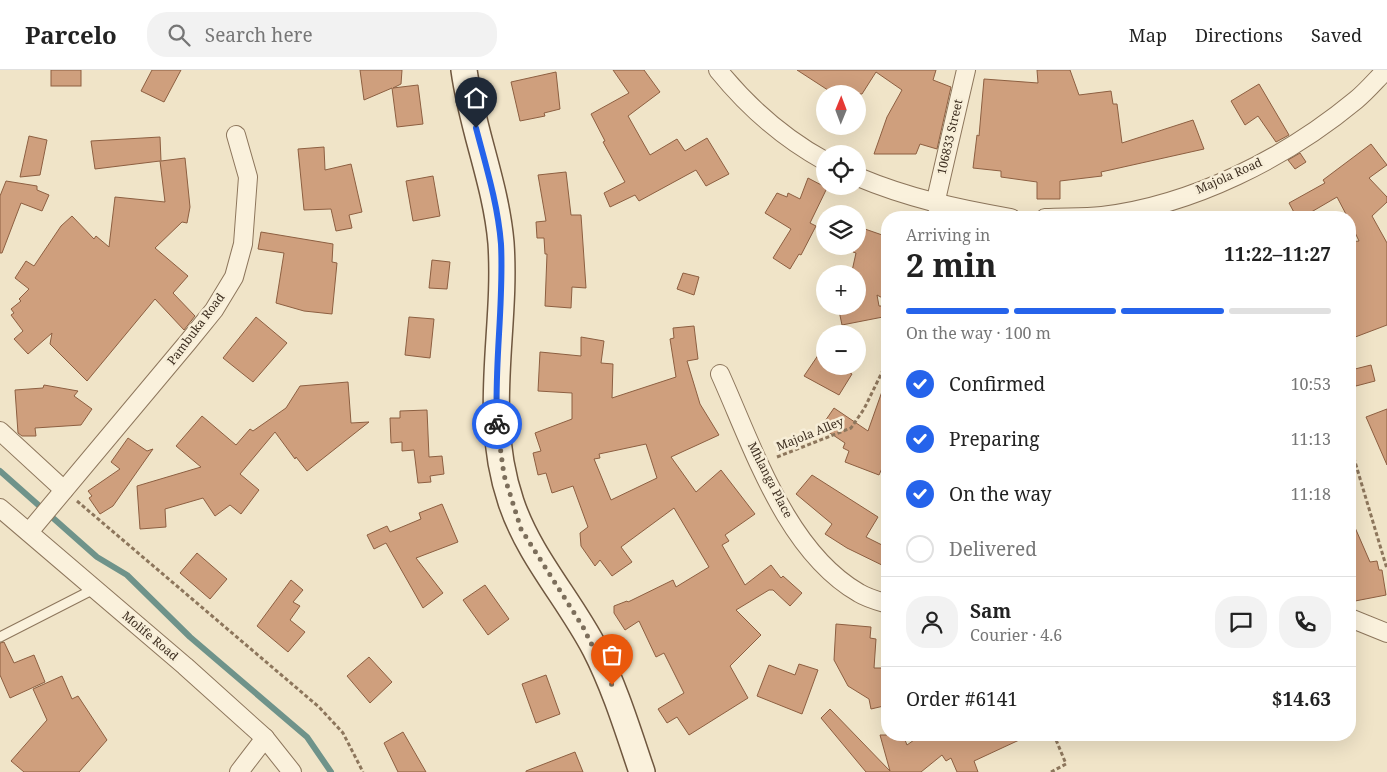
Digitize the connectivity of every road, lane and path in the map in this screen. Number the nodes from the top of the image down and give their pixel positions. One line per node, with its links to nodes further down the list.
1 (464, 70): 30 (street)
2 (718, 70): 6 (street)
3 (966, 70): 8 (street, 106833 Street)
4 (1386, 70): 10 (street, Majola Road)
5 (236, 135): 16 (street, Pambuka Road)
6 (816, 155)
7 (866, 181): 8 (street)
8 (935, 204): 9 (street)
9 (973, 211)
10 (1127, 211)
11 (720, 374): 14 (street, Mhlanga Place)
12 (881, 374): 14 (path, Majola Alley)
13 (0, 432): 16 (street)
14 (760, 462): 21 (street, Mhlanga Place)
15 (1356, 465): 19 (path)
16 (60, 494): 18 (street, Pambuka Road); 29 (path)
17 (0, 508): 18 (street, Molife Road)
18 (31, 529): 20 (street, Molife Road)
19 (1387, 569)
20 (94, 589): 24 (lane); 25 (street, Molife Road)
21 (881, 602)
22 (1356, 620): 23 (street)
23 (1387, 633)
24 (0, 637)
25 (266, 738): 27 (street); 28 (street, Molife Road)
26 (1056, 741): 31 (path)
27 (239, 772)
28 (292, 772)
29 (363, 772)
30 (642, 772)
31 (1051, 772)

